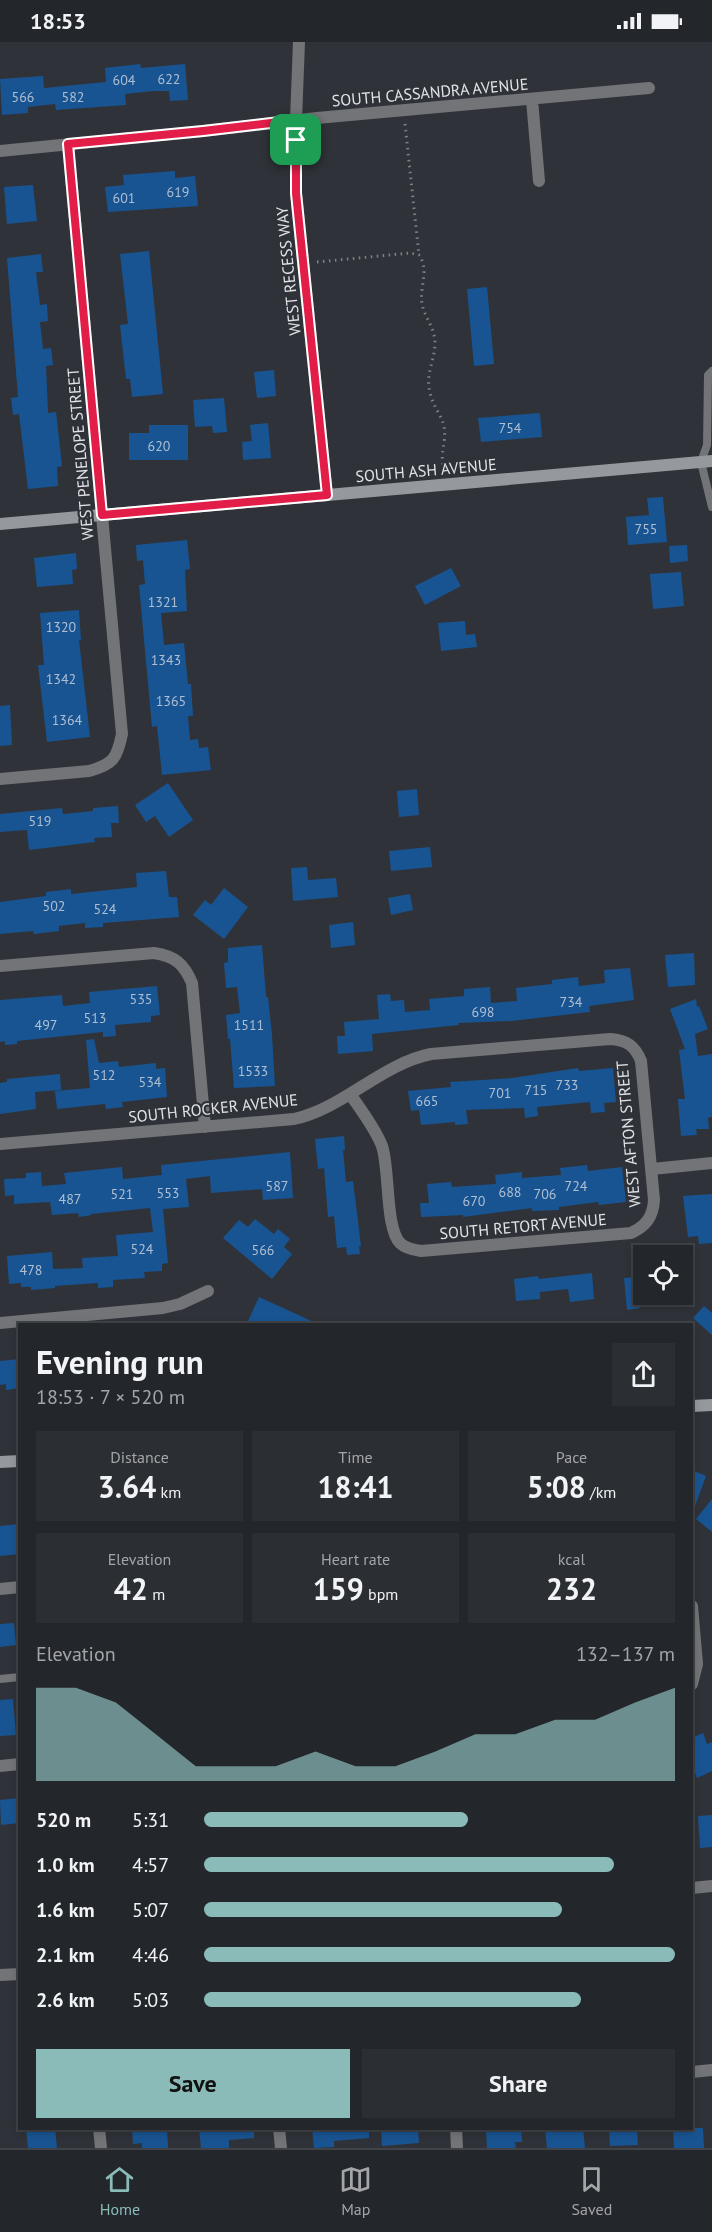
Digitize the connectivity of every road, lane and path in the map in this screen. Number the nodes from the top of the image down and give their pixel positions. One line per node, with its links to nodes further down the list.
1 (299, 42): 4 (street, WEST RECESS WAY)
2 (649, 88): 3 (street, SOUTH CASSANDRA AVENUE)
3 (532, 100): 4 (street, SOUTH CASSANDRA AVENUE); 8 (street)
4 (296, 120): 6 (street, SOUTH CASSANDRA AVENUE); 14 (street, WEST RECESS WAY)
5 (405, 124): 9 (path)
6 (68, 144): 7 (street, SOUTH CASSANDRA AVENUE); 16 (street, WEST PENELOPE STREET)
7 (0, 151)
8 (539, 181)
9 (419, 255): 10 (path); 13 (path)
10 (317, 262)
11 (712, 371): 12 (lane)
12 (707, 461): 14 (street, SOUTH ASH AVENUE); 15 (lane)
13 (445, 471)
14 (327, 495): 16 (street, SOUTH ASH AVENUE)
15 (712, 507)
16 (102, 515): 17 (street, SOUTH ASH AVENUE); 18 (street, WEST PENELOPE STREET)
17 (0, 524)
18 (0, 779)
19 (0, 966): 22 (street)
20 (629, 1043): 21 (street, SOUTH ROCKER AVENUE); 25 (street, WEST AFTON STREET)
21 (350, 1094): 22 (street, SOUTH ROCKER AVENUE); 26 (street, SOUTH RETORT AVENUE)
22 (205, 1127): 23 (street, SOUTH ROCKER AVENUE)
23 (0, 1144)
24 (712, 1163): 25 (street)
25 (652, 1169): 26 (street, WEST AFTON STREET)
26 (647, 1222)
27 (208, 1291): 28 (street)
28 (94, 1319): 29 (street)
29 (70, 1320): 30 (street)
30 (0, 1323)
31 (712, 1405): 32 (street)
32 (693, 1406)
33 (18, 1461): 34 (street)
34 (0, 1462)
35 (18, 1587): 36 (street)
36 (0, 1589)
37 (693, 1617): 40 (street)
38 (18, 1677): 39 (lane)
39 (0, 1679)
40 (693, 1680)
41 (18, 1764): 42 (street)
42 (0, 1766)
43 (712, 1886): 44 (street)
44 (693, 1888)
45 (18, 1974): 46 (street)
46 (0, 1976)
47 (712, 2070): 48 (street)
48 (693, 2072)
49 (99, 2130): 52 (street)
50 (279, 2130): 53 (street)
51 (456, 2130): 54 (street)
52 (101, 2148)
53 (281, 2148)
54 (458, 2148)

